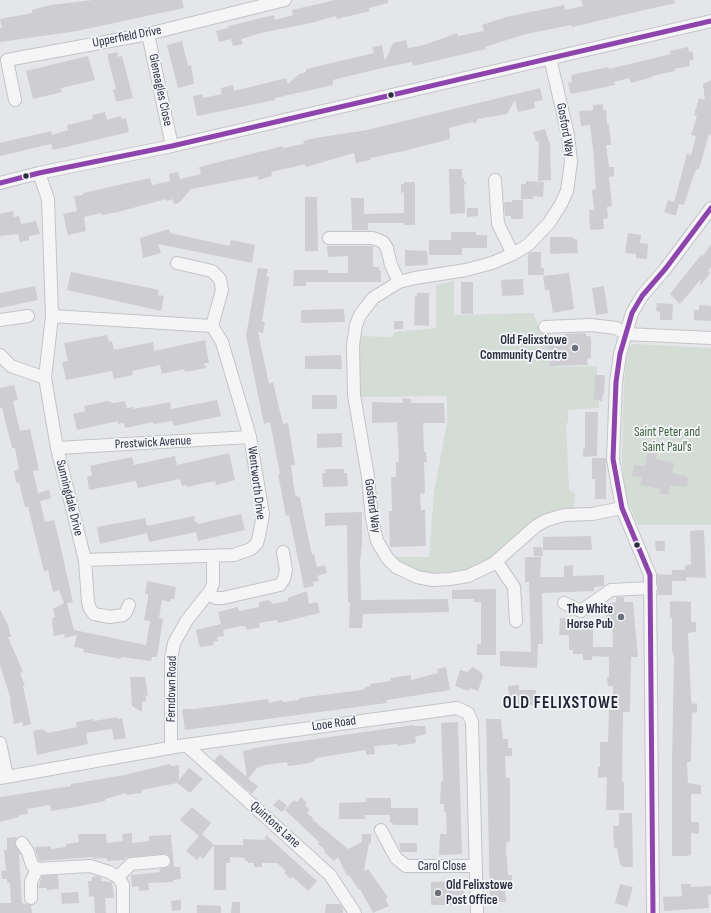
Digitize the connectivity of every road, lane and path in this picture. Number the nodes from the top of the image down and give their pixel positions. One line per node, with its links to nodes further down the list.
1 (285, 0): 3 (street, Upperfield Drive)
2 (711, 20): 4 (street)
3 (148, 34): 5 (street, Upperfield Drive); 7 (street, Gleneagles Close)
4 (550, 58): 7 (street); 13 (street, Gosford Way)
5 (3, 61): 6 (street, Upperfield Drive)
6 (16, 100)
7 (172, 146): 8 (street)
8 (39, 173): 10 (street); 17 (street, Sunningdale Drive)
9 (495, 180): 13 (street)
10 (0, 184)
11 (711, 208): 21 (street)
12 (329, 238): 15 (street)
13 (513, 254): 15 (street, Gosford Way)
14 (177, 263): 19 (street)
15 (399, 282): 31 (street, Gosford Way)
16 (28, 316): 18 (street)
17 (52, 316): 19 (street); 24 (street, Sunningdale Drive)
18 (0, 320)
19 (212, 326): 25 (street, Wentworth Drive)
20 (545, 326): 21 (street)
21 (626, 334): 22 (street); 27 (street)
22 (711, 338)
23 (0, 355): 24 (street)
24 (45, 378): 26 (street, Sunningdale Drive)
25 (250, 437): 26 (street, Prestwick Avenue); 29 (street, Wentworth Drive)
26 (57, 448): 30 (street, Sunningdale Drive)
27 (622, 508): 31 (street, Gosford Way); 32 (street)
28 (283, 552): 33 (street)
29 (213, 556): 30 (street, Wentworth Drive); 33 (street, Ferndown Road)
30 (85, 560): 35 (street, Sunningdale Drive)
31 (497, 562): 36 (street)
32 (651, 588): 34 (street); 51 (street)
33 (208, 594): 39 (street, Ferndown Road)
34 (564, 603)
35 (129, 605)
36 (516, 620)
37 (0, 743): 40 (street)
38 (186, 745): 39 (street, Looe Road); 44 (street, Looe Road); 49 (street, Quintons Lane)
39 (171, 748): 40 (street, Looe Road)
40 (3, 777)
41 (381, 830): 44 (street, Carol Close)
42 (22, 843): 45 (street)
43 (164, 861): 46 (street)
44 (476, 866): 50 (street, Looe Road)
45 (37, 869): 46 (street); 47 (street)
46 (118, 877): 48 (street)
47 (32, 898)
48 (123, 913)
49 (355, 913)
50 (477, 913)
51 (653, 913)

